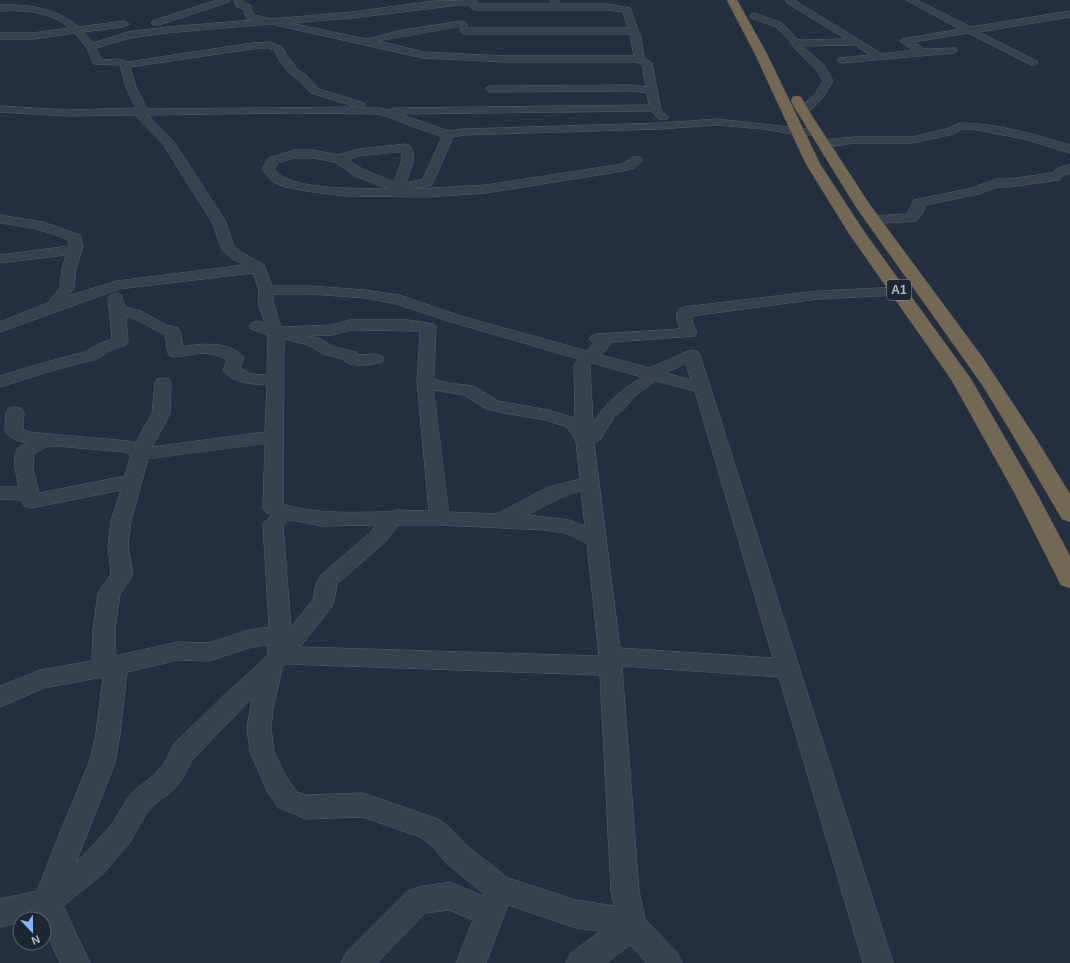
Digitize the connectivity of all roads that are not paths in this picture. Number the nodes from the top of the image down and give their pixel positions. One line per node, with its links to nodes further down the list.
1 (226, 0): 21 (street)
2 (238, 0): 14 (street)
3 (732, 0): 56 (highway, A1)
4 (743, 0): 13 (highway, A1)
5 (910, 0): 19 (street)
6 (455, 2): 7 (street); 14 (street); 16 (street)
7 (475, 2): 9 (street)
8 (789, 2): 28 (street)
9 (554, 3): 20 (street)
10 (0, 8): 17 (street)
11 (776, 11): 13 (street)
12 (1070, 14): 19 (street)
13 (754, 16): 29 (street); 53 (highway, A1)
14 (269, 22): 18 (street); 21 (street)
15 (124, 24): 17 (street)
16 (464, 28): 20 (street); 27 (street); 33 (street)
17 (77, 30): 24 (street); 32 (street)
18 (311, 30): 23 (street); 27 (street)
19 (969, 30): 37 (street); 42 (street)
20 (633, 31): 40 (street)
21 (128, 35): 32 (street)
22 (0, 36): 24 (street)
23 (290, 36)
24 (11, 37): 31 (street)
25 (275, 38): 30 (street)
26 (211, 40): 36 (street)
27 (364, 41): 33 (street)
28 (857, 42): 29 (street); 38 (street)
29 (796, 43): 53 (street)
30 (260, 45): 34 (street); 46 (street)
31 (2, 46)
32 (91, 47): 43 (street)
33 (459, 48): 40 (street)
34 (229, 50): 36 (street); 39 (street)
35 (953, 50): 37 (street)
36 (217, 51): 43 (street)
37 (922, 52): 38 (street)
38 (880, 57): 41 (street)
39 (234, 59)
40 (639, 59): 45 (street)
41 (842, 60)
42 (1033, 63)
43 (126, 70): 51 (street)
44 (490, 90): 45 (street)
45 (652, 91): 47 (street)
46 (315, 92): 49 (street); 52 (street)
47 (656, 108): 50 (street); 54 (street)
48 (0, 109): 51 (street)
49 (293, 110): 51 (street); 52 (street)
50 (439, 110): 52 (street); 55 (street)
51 (141, 111): 70 (street)
52 (380, 111): 57 (street)
53 (801, 111): 58 (highway, A1)
54 (685, 123): 55 (street); 56 (street)
55 (463, 132): 57 (street)
56 (798, 132): 58 (street); 65 (highway, A1)
57 (448, 135): 63 (street)
58 (820, 138): 59 (street); 64 (highway, A1)
59 (1070, 149)
60 (339, 159): 63 (street); 63 (street); 63 (street)
61 (637, 160): 63 (street)
62 (1070, 169): 67 (street)
63 (397, 190)
64 (858, 199): 65 (highway); 67 (highway, A1)
65 (835, 200): 72 (highway, A1)
66 (0, 219): 68 (street)
67 (872, 220): 98 (highway, A1)
68 (74, 250): 69 (street); 73 (street)
69 (0, 259)
70 (259, 268): 71 (street); 73 (street)
71 (266, 290): 75 (street); 77 (street)
72 (899, 291): 76 (street); 103 (highway, A1)
73 (58, 305): 74 (street)
74 (0, 327)
75 (269, 330): 79 (street); 81 (street); 83 (street)
76 (609, 337): 77 (street); 78 (street)
77 (556, 347): 78 (street)
78 (589, 357): 80 (street); 90 (street)
79 (376, 359)
80 (652, 374): 85 (street); 85 (street); 90 (street)
81 (276, 381): 82 (street); 88 (street)
82 (0, 382)
83 (425, 382): 90 (street); 100 (street)
84 (163, 383): 92 (street)
85 (701, 388): 108 (street)
86 (15, 412): 87 (street)
87 (14, 431): 89 (street); 91 (street)
88 (274, 437): 92 (street); 97 (street)
89 (56, 440): 91 (street); 92 (street)
90 (585, 440): 94 (street)
91 (25, 452): 96 (street)
92 (140, 453): 93 (street)
93 (132, 481): 96 (street); 107 (street)
94 (590, 482): 101 (street); 102 (street)
95 (0, 493): 96 (street)
96 (30, 494)
97 (288, 512): 99 (street); 104 (street)
98 (1070, 514)
99 (396, 518): 100 (street); 105 (street)
100 (440, 518): 101 (street)
101 (500, 521): 102 (street)
102 (597, 538): 106 (street)
103 (1070, 579)
104 (280, 633): 105 (street); 107 (street)
105 (275, 661): 106 (street); 110 (street); 111 (street)
106 (610, 661): 108 (street); 113 (street)
107 (110, 667): 109 (street); 110 (street)
108 (788, 668): 121 (street)
109 (5, 693)
110 (47, 902): 112 (street); 116 (street)
111 (496, 902): 113 (street); 117 (street); 118 (street)
112 (0, 913)
113 (632, 926): 119 (street); 120 (street)
114 (63, 963): 115 (street)
115 (67, 963)
116 (74, 963)
117 (356, 963)
118 (471, 963)
119 (581, 963)
120 (667, 963)
121 (878, 963)

